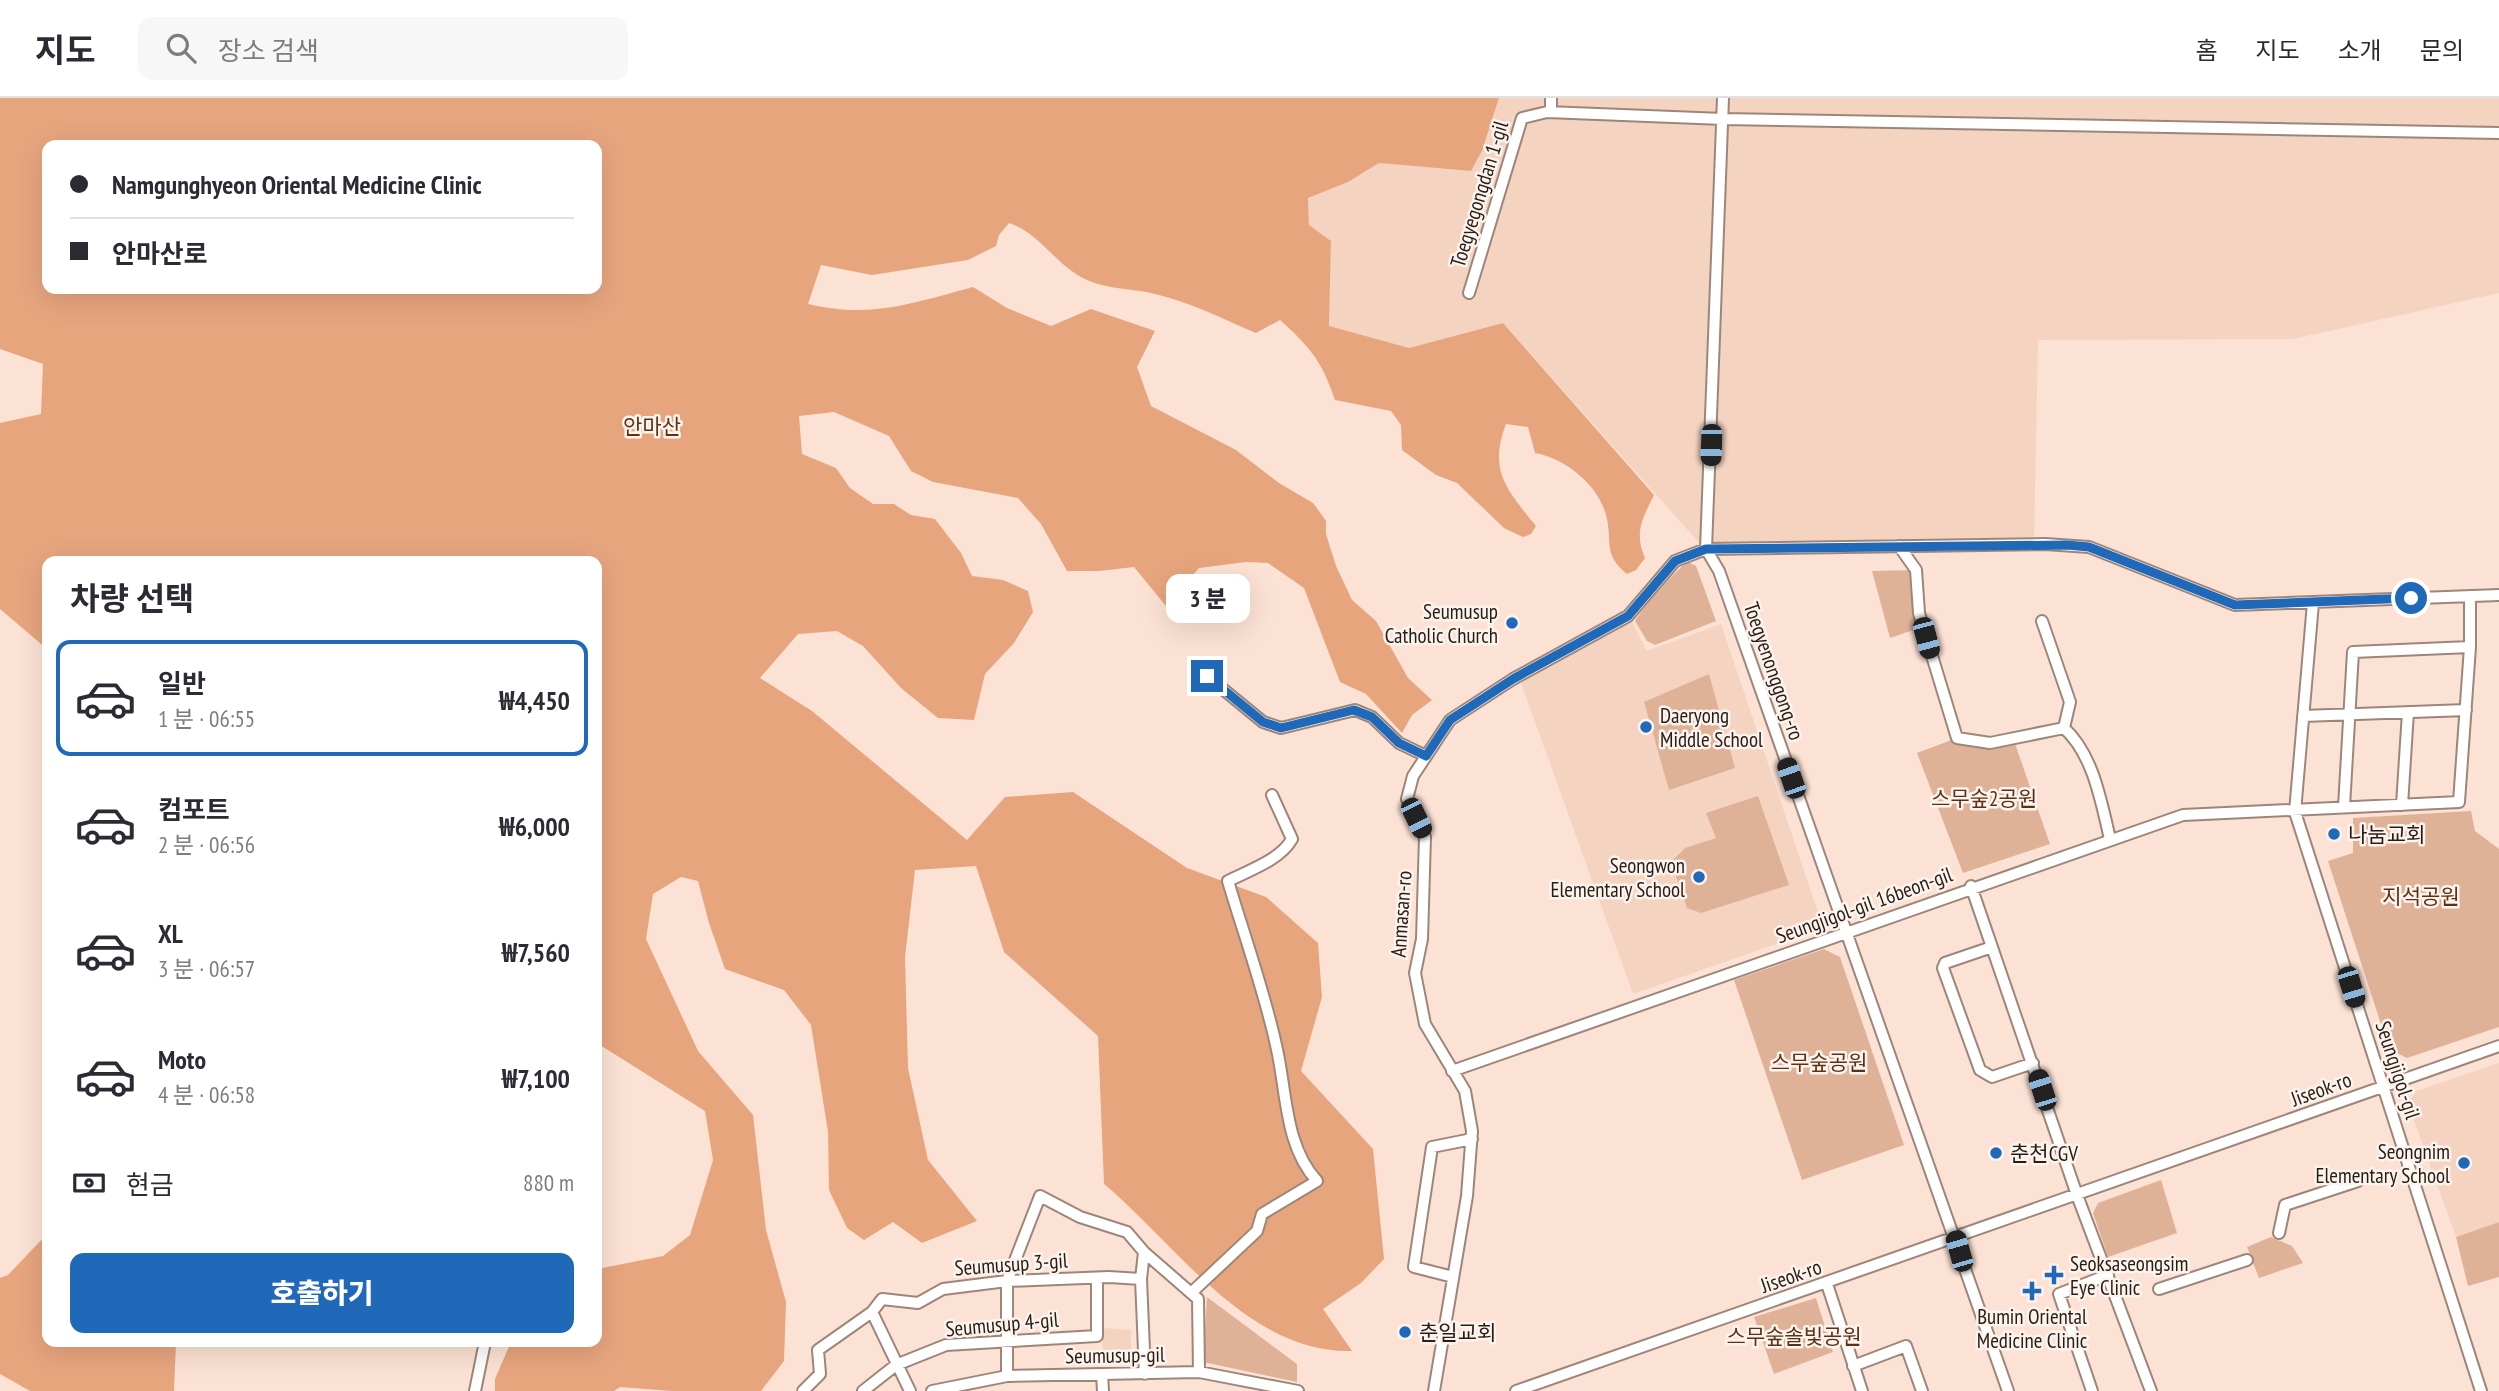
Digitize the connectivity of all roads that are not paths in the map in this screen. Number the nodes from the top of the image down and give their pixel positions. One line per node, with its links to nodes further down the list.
1 (1551, 98): 3 (street)
2 (1723, 98): 4 (street)
3 (1551, 112): 4 (street, Toegyegongdan 1-gil); 6 (street, Toegyegongdan 1-gil)
4 (1723, 119): 5 (street, Toegyegongdan 1-gil); 8 (street)
5 (2499, 133)
6 (1469, 293)
7 (1899, 546): 8 (street, Anmasan-ro); 11 (street, Anmasan-ro); 19 (street)
8 (1706, 549): 20 (street, Anmasan-ro); 27 (street, Toegyenonggong-ro)
9 (2499, 595): 10 (street, Anmasan-ro)
10 (2470, 596): 11 (street, Anmasan-ro); 13 (street)
11 (2313, 603): 18 (street, Seungjigol-gil)
12 (2042, 621): 19 (street)
13 (2470, 647): 15 (street); 17 (street)
14 (1196, 678): 20 (street)
15 (2466, 710): 16 (street); 22 (street, Seungjigol-gil 16beon-gil)
16 (2408, 712): 17 (street); 22 (street)
17 (2351, 715): 18 (street); 23 (street)
18 (2303, 716): 24 (street, Seungjigol-gil)
19 (2064, 728): 25 (street)
20 (1426, 756): 31 (street, Anmasan-ro)
21 (1272, 795): 47 (street)
22 (2402, 805): 23 (street, Seungjigol-gil 16beon-gil)
23 (2344, 807): 24 (street, Seungjigol-gil 16beon-gil)
24 (2295, 812): 25 (street, Seungjigol-gil 16beon-gil); 32 (street, Seungjigol-gil)
25 (2110, 839): 26 (street, Seungjigol-gil 16beon-gil)
26 (1971, 887): 27 (street, Seungjigol-gil 16beon-gil); 28 (street)
27 (1846, 933): 31 (street, Seungjigol-gil 16beon-gil); 37 (street, Toegyenonggong-ro)
28 (1992, 947): 30 (street); 30 (street)
29 (2499, 1045): 32 (street, Jiseok-ro)
30 (2033, 1063): 35 (street)
31 (1452, 1071): 33 (street, Anmasan-ro)
32 (2383, 1087): 35 (street, Jiseok-ro); 72 (street, Seungjigol-gil)
33 (1472, 1139): 41 (street, Anmasan-ro); 41 (street)
34 (2358, 1181): 36 (street)
35 (2077, 1195): 37 (street, Jiseok-ro); 40 (street)
36 (2279, 1233)
37 (1954, 1237): 45 (street, Jiseok-ro); 69 (street, Toegyenonggong-ro)
38 (1143, 1252): 43 (street); 44 (street); 47 (street)
39 (2247, 1260): 46 (street)
40 (2108, 1275): 70 (street); 71 (street)
41 (1453, 1277): 65 (street, Anmasan-ro)
42 (1097, 1278): 43 (street, Seumusup 3-gil); 44 (street, Seumusup 3-gil); 49 (street, Seumusup 4-gil)
43 (1141, 1279): 55 (street)
44 (1007, 1281): 48 (street, Seumusup 3-gil); 49 (street)
45 (1827, 1284): 52 (street); 66 (street, Jiseok-ro)
46 (2160, 1289)
47 (1191, 1293): 53 (street)
48 (872, 1312): 51 (street); 59 (street, Seumusup 3-gil)
49 (1006, 1339): 51 (street, Seumusup 4-gil); 56 (street)
50 (484, 1347): 58 (street)
51 (897, 1365): 60 (street, Seumusup 4-gil); 61 (street)
52 (1853, 1366): 67 (street); 68 (street)
53 (1199, 1372): 55 (street, Seumusup-gil); 57 (street, Seumusup-gil)
54 (1102, 1374): 55 (street, Seumusup-gil); 56 (street, Seumusup-gil); 63 (street)
55 (1145, 1374)
56 (1007, 1376): 62 (street, Seumusup-gil)
57 (1278, 1389): 64 (street, Seumusup-gil)
58 (475, 1391)
59 (803, 1391)
60 (863, 1391)
61 (910, 1391)
62 (932, 1391)
63 (1103, 1391)
64 (1298, 1391)
65 (1434, 1391)
66 (1516, 1391)
67 (1862, 1391)
68 (1922, 1391)
69 (2008, 1391)
70 (2092, 1391)
71 (2151, 1391)
72 (2481, 1391)

